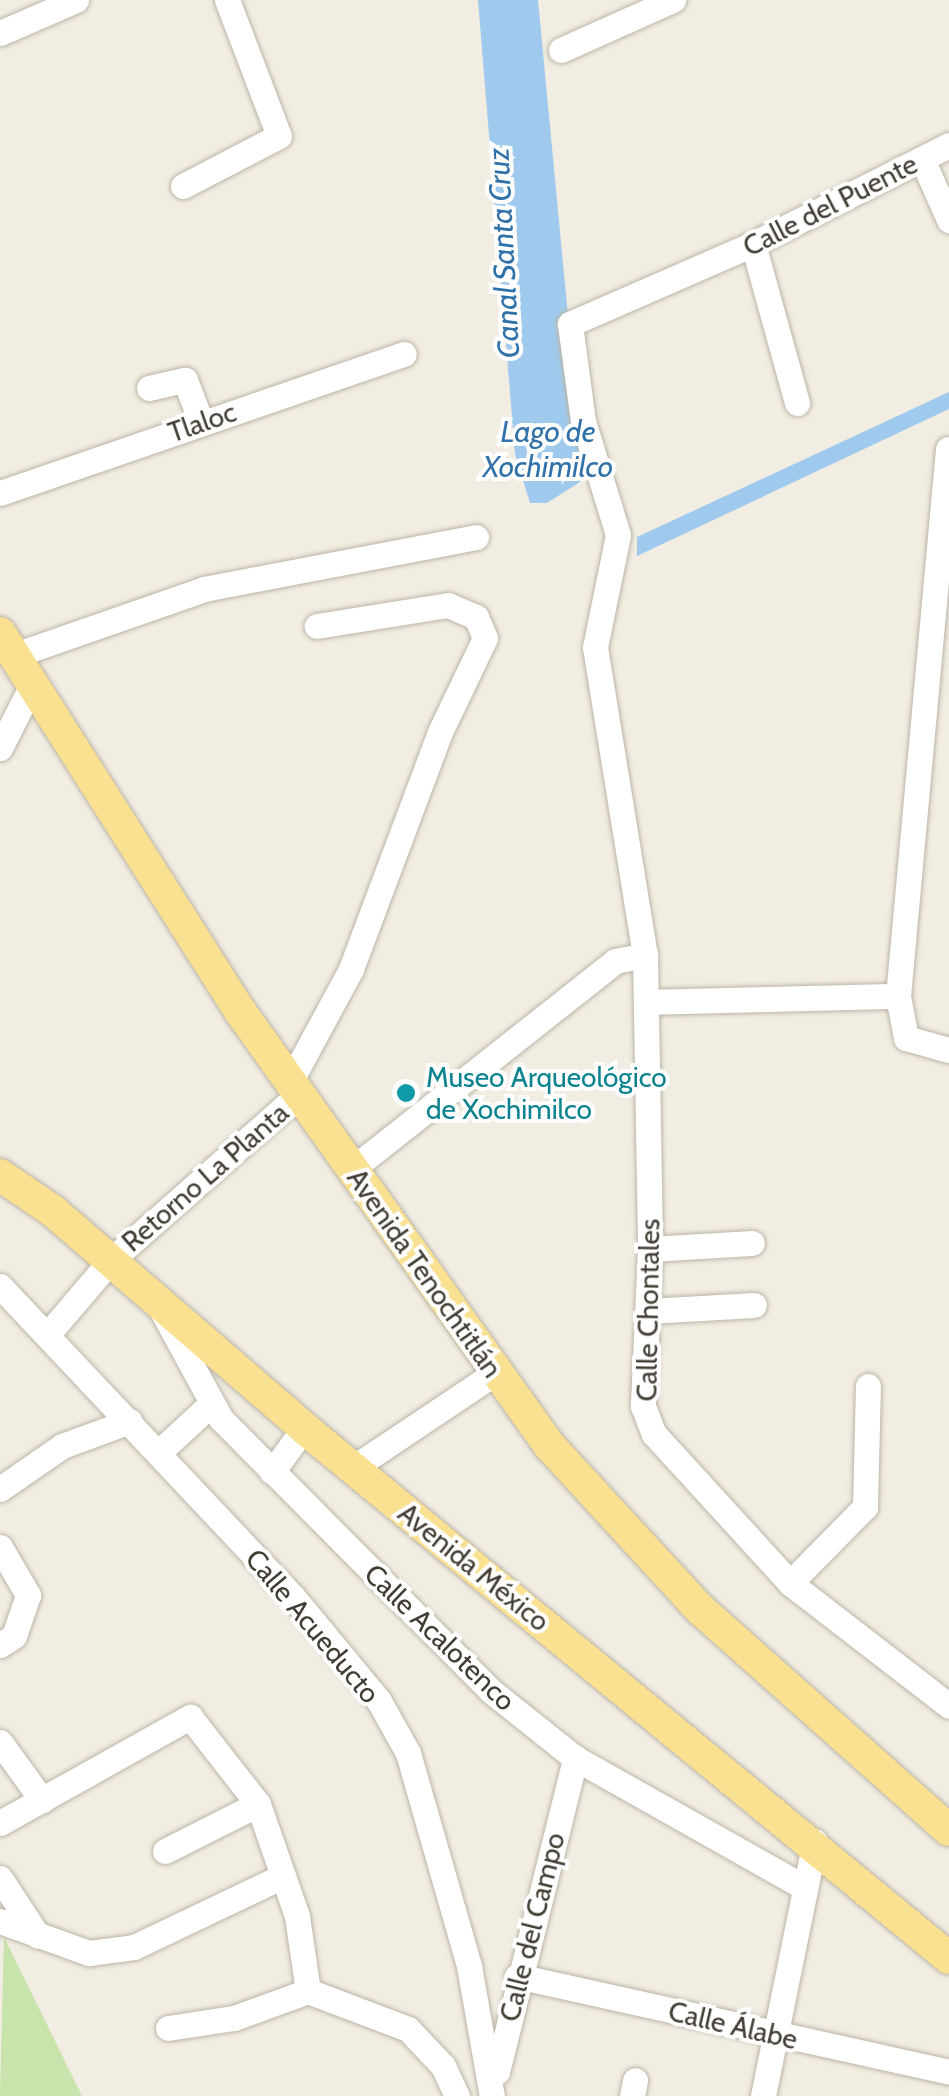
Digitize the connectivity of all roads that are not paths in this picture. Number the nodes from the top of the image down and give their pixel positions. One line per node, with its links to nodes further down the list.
1 (76, 0): 4 (street)
2 (227, 0): 8 (street)
3 (673, 0): 5 (street)
4 (0, 33)
5 (561, 50)
6 (949, 145): 7 (street, Calle del Puente)
7 (922, 159): 9 (street); 10 (street, Calle del Puente)
8 (183, 186)
9 (949, 220)
10 (753, 244): 13 (street); 22 (street, Calle del Puente)
11 (404, 354): 14 (street, Tlaloc)
12 (149, 388): 14 (street)
13 (796, 403)
14 (201, 422): 16 (street, Tlaloc)
15 (948, 449): 24 (street)
16 (0, 494)
17 (476, 537): 19 (street)
18 (317, 626): 27 (street, Retorno La Planta)
19 (8, 644): 20 (main road, Avenida Tenochtitlán)
20 (32, 683): 21 (street); 27 (main road, Avenida Tenochtitlán)
21 (0, 748)
22 (631, 842): 23 (street, Calle Chontales)
23 (644, 955): 25 (street, Calle Chontales); 29 (street)
24 (898, 996): 25 (street); 26 (street)
25 (646, 1002): 33 (street, Calle Chontales)
26 (948, 1044)
27 (295, 1088): 29 (main road, Avenida Tenochtitlán); 34 (street, Retorno La Planta)
28 (0, 1158): 31 (street)
29 (352, 1169): 40 (main road, Avenida Tenochtitlán)
30 (0, 1175): 31 (main road, Avenida México)
31 (53, 1211): 34 (main road, Avenida México)
32 (752, 1243): 33 (street)
33 (650, 1249): 38 (street, Calle Chontales)
34 (111, 1260): 36 (main road, Avenida México); 39 (street)
35 (0, 1286): 39 (street, Calle Acueducto)
36 (156, 1300): 42 (street, Calle Acalotenco); 44 (main road, Avenida México)
37 (754, 1305): 38 (street)
38 (648, 1310): 50 (street, Calle Chontales)
39 (48, 1334): 43 (street, Calle Acueducto)
40 (494, 1373): 46 (street); 58 (main road, Avenida Tenochtitlán)
41 (868, 1386): 50 (street)
42 (210, 1405): 45 (street); 47 (street, Calle Acalotenco)
43 (130, 1421): 45 (street, Calle Acueducto); 48 (street)
44 (304, 1428): 46 (main road, Avenida México); 47 (street)
45 (159, 1452): 73 (street, Calle Acueducto)
46 (353, 1468): 59 (main road, Avenida México)
47 (272, 1472): 54 (street, Calle Acalotenco)
48 (0, 1489)
49 (0, 1546): 51 (street)
50 (790, 1582): 52 (street, Calle Chontales)
51 (0, 1645)
52 (949, 1706)
53 (0, 1742): 55 (street)
54 (575, 1758): 63 (street, Calle Acalotenco); 67 (street, Calle del Campo)
55 (42, 1800): 56 (street); 57 (street)
56 (258, 1804): 60 (street); 61 (street)
57 (0, 1823)
58 (949, 1830)
59 (815, 1841): 63 (street); 66 (main road, Avenida México)
60 (164, 1851)
61 (283, 1876): 65 (street); 68 (street)
62 (0, 1878): 65 (street)
63 (804, 1886): 70 (street)
64 (0, 1920): 65 (street)
65 (39, 1938)
66 (949, 1958)
67 (517, 1976): 70 (street, Calle Álabe); 73 (street, Calle del Campo)
68 (308, 1990): 69 (street); 72 (street)
69 (168, 2028)
70 (776, 2035): 71 (street, Calle Álabe); 74 (street)
71 (949, 2072)
72 (457, 2096)
73 (492, 2096)
74 (763, 2096)

